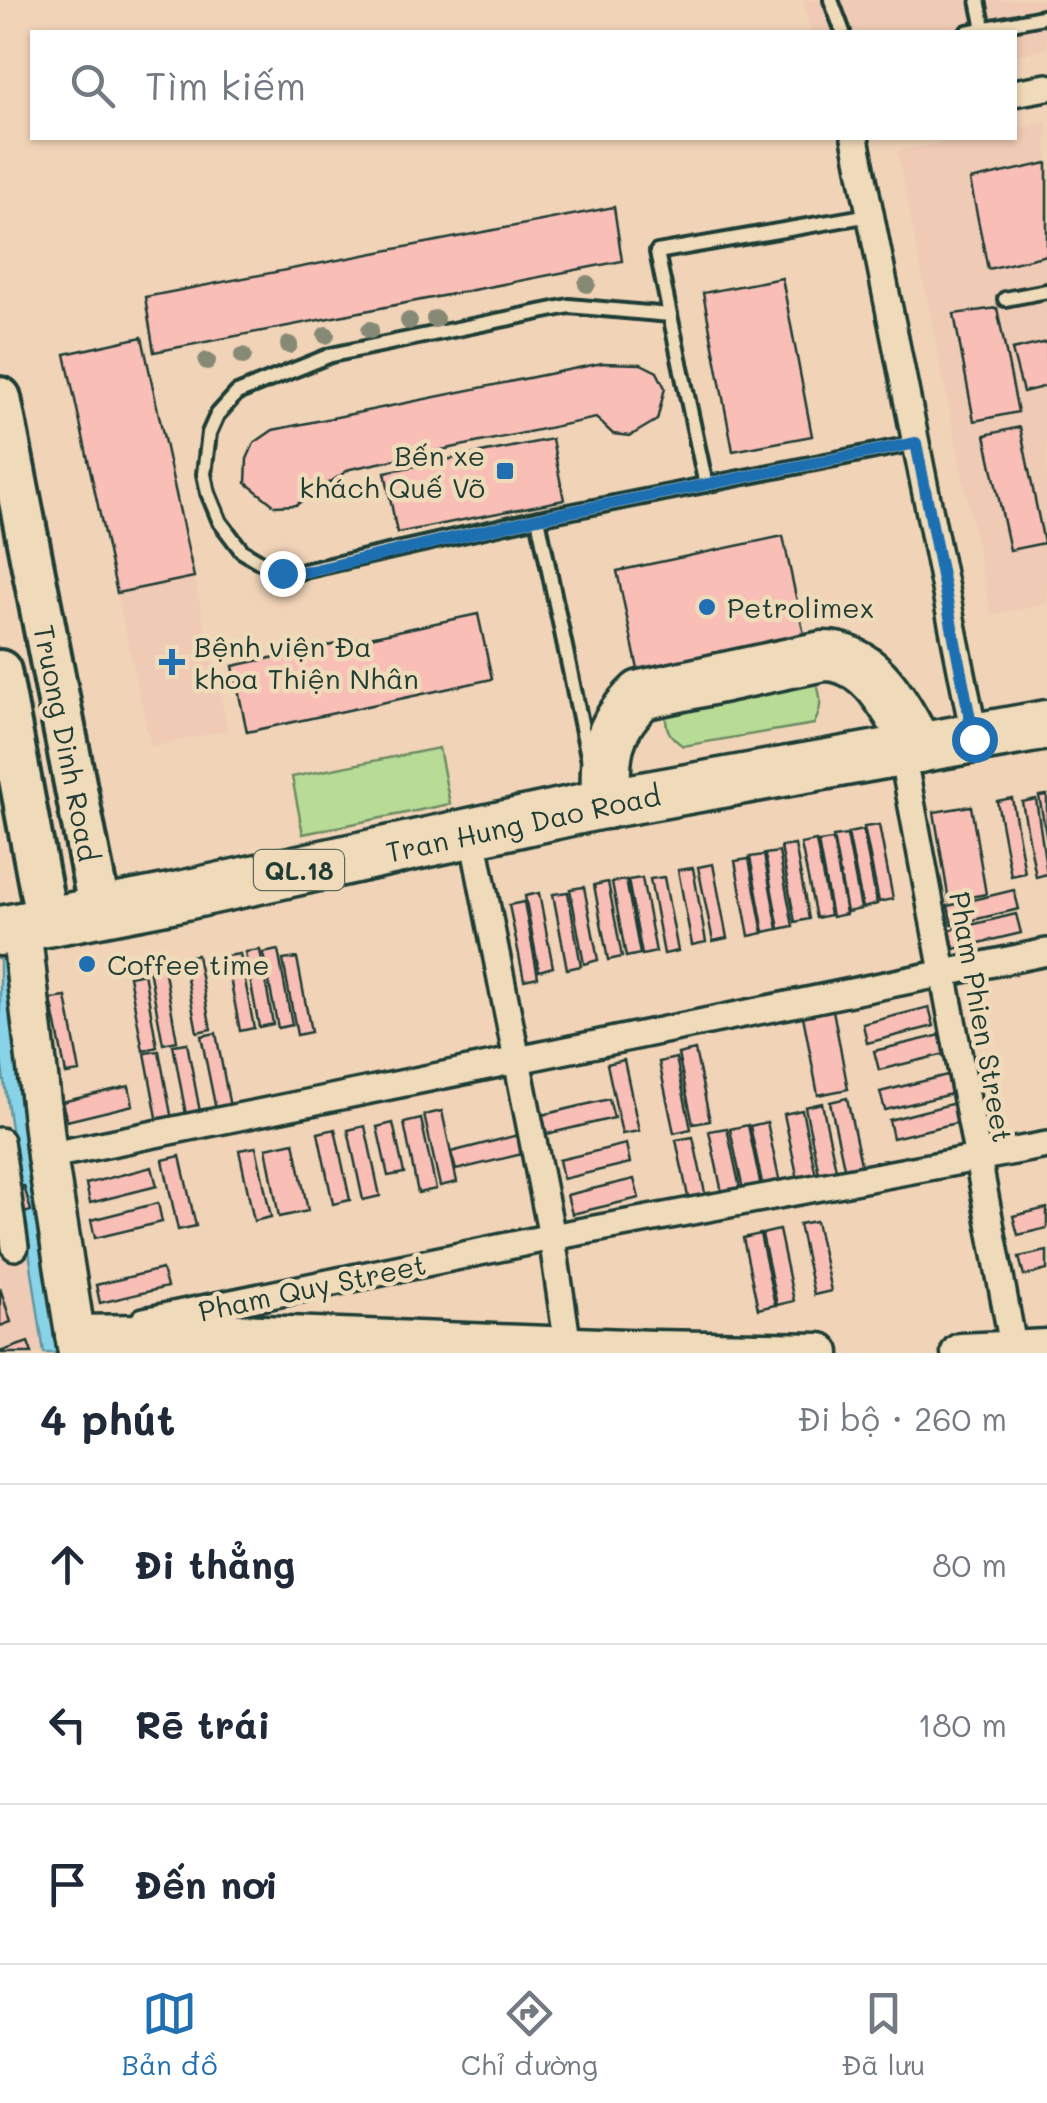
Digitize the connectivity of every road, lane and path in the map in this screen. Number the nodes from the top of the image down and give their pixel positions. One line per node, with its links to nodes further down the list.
1 (832, 0): 5 (lane)
2 (978, 0): 4 (lane)
3 (1047, 16): 4 (lane)
4 (984, 29): 6 (lane)
5 (842, 30)
6 (978, 30)
7 (1047, 87): 8 (street)
8 (1017, 92)
9 (856, 140): 10 (street)
10 (870, 215): 13 (lane); 15 (street)
11 (1047, 291): 12 (lane)
12 (1005, 299)
13 (670, 316): 16 (lane); 17 (lane)
14 (0, 398): 18 (main road, Truong Dinh Road)
15 (916, 443): 16 (lane); 21 (street)
16 (706, 485): 17 (lane)
17 (538, 518): 23 (lane)
18 (18, 584): 25 (main road, Truong Dinh Road)
19 (0, 671): 26 (main road, Truong Dinh Road)
20 (1047, 725): 21 (highway, Tran Hung Dao Road / QL.18)
21 (974, 739): 22 (highway, Tran Hung Dao Road / QL.18)
22 (910, 750): 23 (highway, Tran Hung Dao Road / QL.18); 23 (highway); 28 (street, Pham Phien Street)
23 (602, 804): 24 (highway, Tran Hung Dao Road / QL.18)
24 (472, 832): 25 (highway, Tran Hung Dao Road / QL.18); 29 (street)
25 (100, 912): 26 (highway, Tran Hung Dao Road / QL.18)
26 (22, 927): 32 (street)
27 (1047, 952): 28 (street)
28 (944, 976): 29 (street); 33 (street, Pham Phien Street)
29 (517, 1059): 32 (street); 34 (street)
30 (0, 1141): 35 (street)
31 (1047, 1145): 33 (street, Pham Quy Street)
32 (47, 1156): 36 (street)
33 (977, 1158): 34 (street, Pham Quy Street); 39 (street, Pham Phien Street)
34 (552, 1238): 36 (street, Pham Quy Street); 37 (street)
35 (14, 1247)
36 (77, 1344): 38 (street, Pham Quy Street)
37 (568, 1347): 38 (street, Pham Quy Street); 40 (street, Pham Quy Street)
38 (519, 1349)
39 (1031, 1350): 43 (street)
40 (653, 1352): 41 (street, Pham Quy Street)
41 (797, 1352): 42 (street, Pham Quy Street)
42 (820, 1353)
43 (961, 1353)

